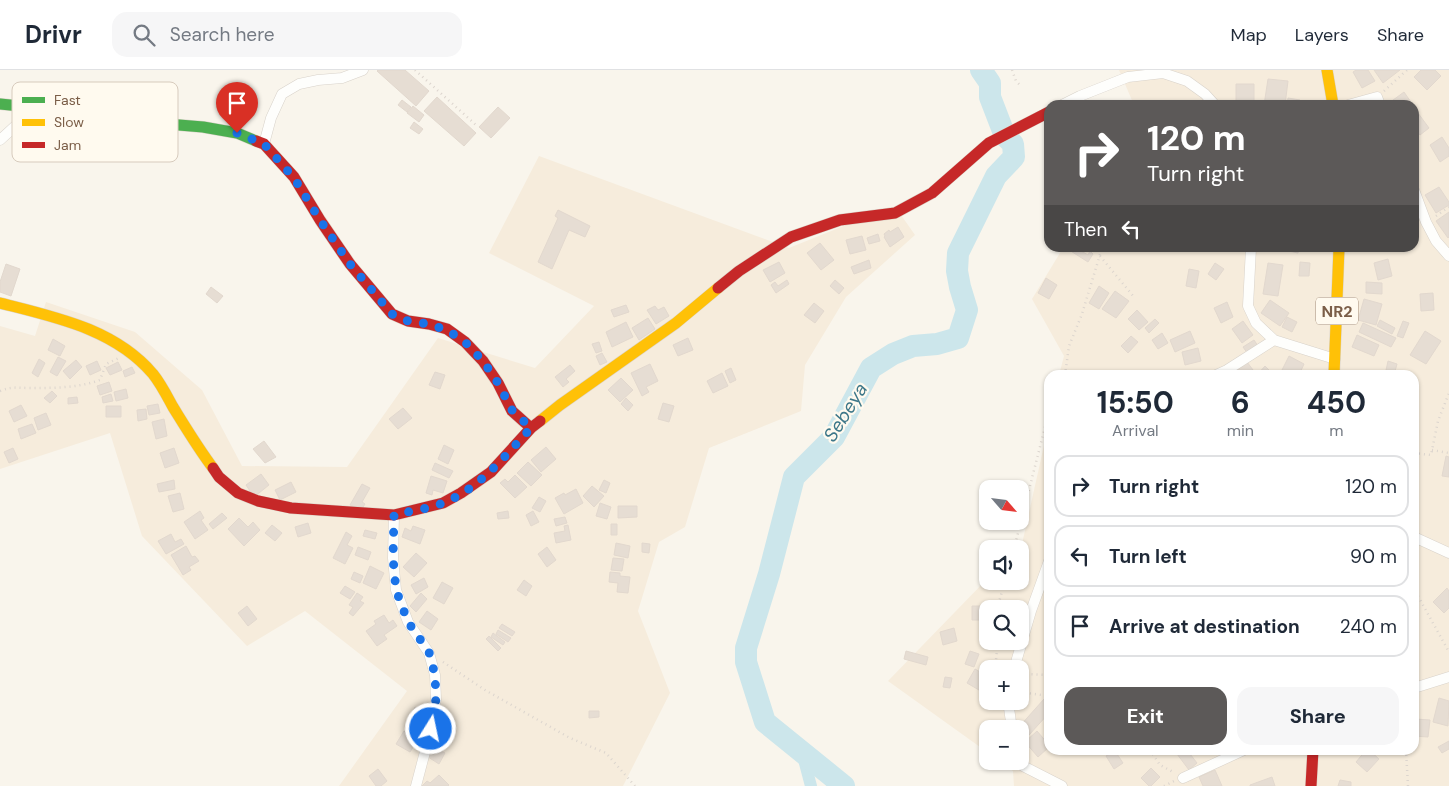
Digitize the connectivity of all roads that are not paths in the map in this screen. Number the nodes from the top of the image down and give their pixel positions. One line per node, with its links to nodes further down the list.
1 (362, 70): 10 (street)
2 (1327, 70): 5 (main road)
3 (1072, 100): 4 (street)
4 (1210, 100)
5 (1332, 100)
6 (1044, 114): 20 (main road)
7 (178, 125): 10 (main road)
8 (12, 129): 9 (street)
9 (0, 140)
10 (264, 144): 20 (main road)
11 (1419, 203): 14 (street)
12 (1251, 252): 16 (street)
13 (1340, 252): 17 (main road, NR2)
14 (1449, 256)
15 (0, 303): 21 (main road)
16 (1274, 340): 17 (street); 18 (street)
17 (1335, 359): 19 (main road, NR2)
18 (1227, 370)
19 (1334, 370)
20 (531, 428): 21 (main road)
21 (394, 515): 32 (street)
22 (1419, 539): 23 (street)
23 (1449, 553)
24 (1044, 575): 25 (street)
25 (1017, 660)
26 (1449, 678): 27 (street)
27 (1419, 687)
28 (1233, 755): 31 (street)
29 (1313, 755): 34 (main road)
30 (1029, 769): 33 (street)
31 (1183, 778)
32 (416, 786)
33 (1062, 786)
34 (1311, 786)

